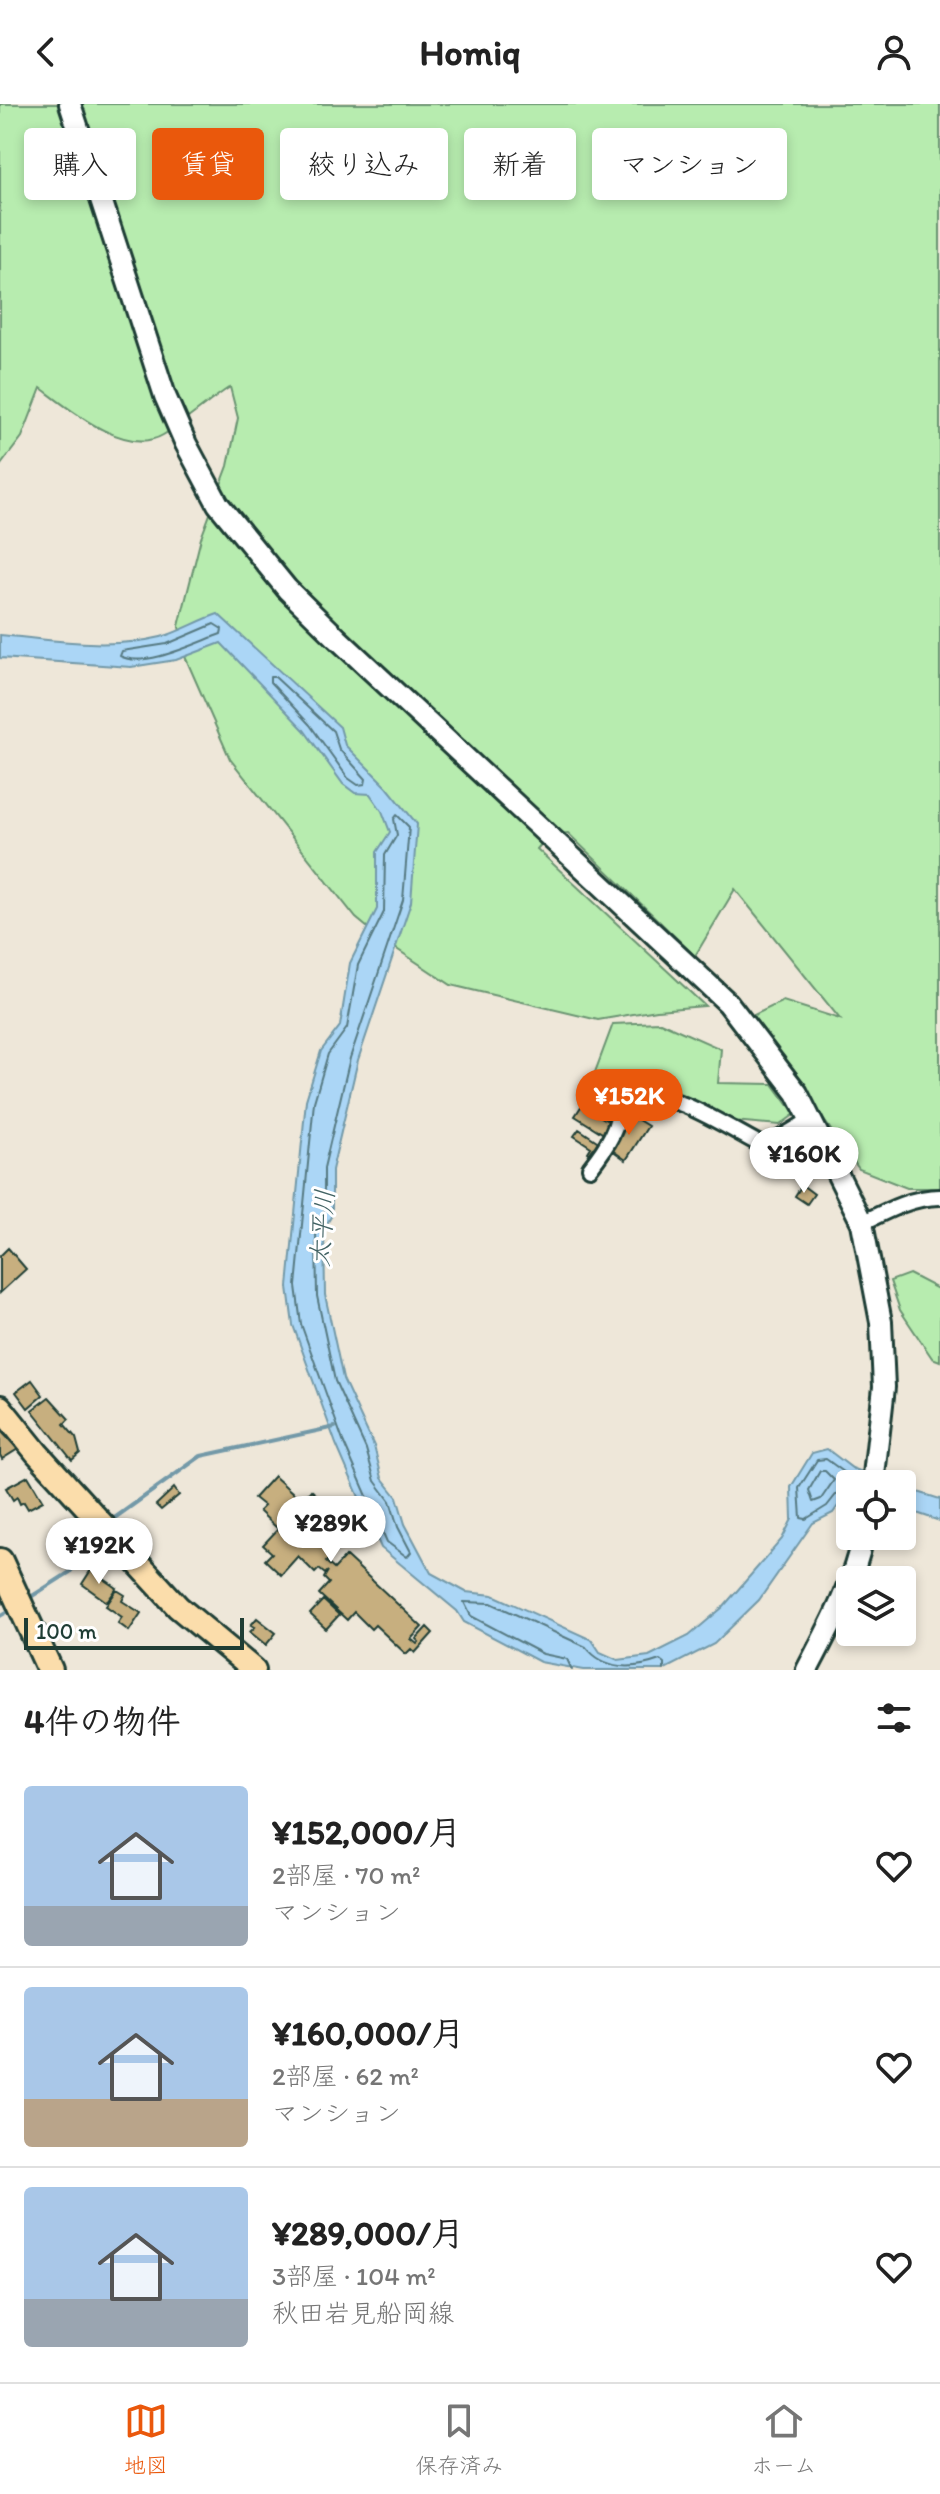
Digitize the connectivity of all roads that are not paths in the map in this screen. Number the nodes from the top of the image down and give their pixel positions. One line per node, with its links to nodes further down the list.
1 (70, 104): 2 (street)
2 (812, 1119): 3 (street); 5 (street)
3 (590, 1168)
4 (940, 1197): 5 (street)
5 (862, 1223): 7 (street)
6 (0, 1407): 11 (main road)
7 (876, 1470)
8 (859, 1550): 12 (street)
9 (0, 1561): 10 (highway)
10 (50, 1670)
11 (254, 1670)
12 (807, 1670)

